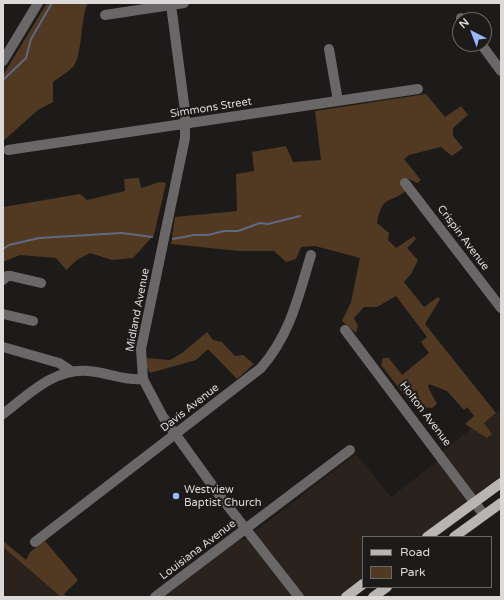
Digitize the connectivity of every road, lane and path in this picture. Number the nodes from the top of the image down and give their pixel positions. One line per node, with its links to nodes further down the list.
1 (38, 3): 7 (street)
2 (184, 3): 3 (street)
3 (171, 5): 4 (street); 11 (street, Midland Avenue)
4 (105, 15)
5 (330, 49): 10 (street)
6 (487, 52): 8 (street)
7 (3, 62)
8 (501, 71)
9 (418, 89): 10 (street, Simmons Street)
10 (338, 101): 11 (street, Simmons Street)
11 (185, 124): 12 (street, Simmons Street); 23 (street, Midland Avenue)
12 (8, 150)
13 (405, 183): 17 (street, Crispin Avenue)
14 (312, 255): 25 (street, Davis Avenue)
15 (3, 280): 16 (street)
16 (41, 283)
17 (501, 308)
18 (3, 314): 19 (street)
19 (33, 321)
20 (345, 330): 28 (street, Holton Avenue)
21 (3, 347): 22 (street)
22 (71, 371): 23 (street); 24 (street)
23 (142, 379): 25 (street, Midland Avenue)
24 (3, 414)
25 (174, 435): 31 (street, Midland Avenue); 34 (street, Davis Avenue)
26 (350, 450): 31 (street, Louisiana Avenue)
27 (501, 482): 28 (main road)
28 (475, 502): 30 (street, Holton Avenue); 32 (main road)
29 (501, 503): 30 (main road)
30 (484, 515): 33 (main road)
31 (246, 530): 37 (street, Louisiana Avenue); 38 (street, Midland Avenue)
32 (428, 536)
33 (455, 536)
34 (35, 542)
35 (362, 585): 39 (main road)
36 (386, 588): 40 (main road)
37 (155, 597)
38 (299, 597)
39 (346, 597)
40 (373, 597)

